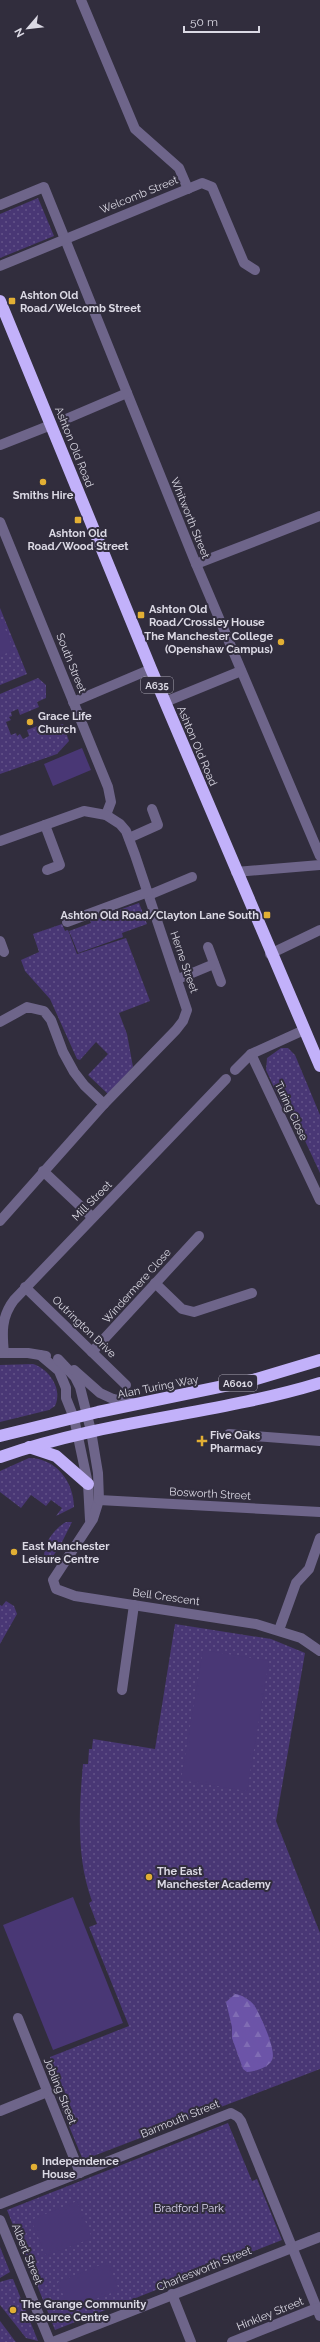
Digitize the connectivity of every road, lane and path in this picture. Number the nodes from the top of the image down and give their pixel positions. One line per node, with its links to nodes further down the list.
1 (81, 0): 2 (street)
2 (188, 189): 4 (street, Welcomb Street); 6 (street, Welcomb Street)
3 (0, 205): 4 (street, Whitworth Street)
4 (65, 239): 5 (street, Welcomb Street); 8 (street, Whitworth Street)
5 (0, 266)
6 (255, 270)
7 (0, 301): 10 (highway, Ashton Old Road / A635)
8 (127, 393): 9 (street); 14 (street, Whitworth Street)
9 (66, 419)
10 (51, 425): 11 (street); 15 (highway, Ashton Old Road / A635)
11 (0, 445)
12 (320, 516): 14 (street)
13 (0, 522): 17 (street, South Street)
14 (196, 564): 16 (street, Whitworth Street)
15 (151, 669): 17 (street); 18 (highway, Ashton Old Road / A635)
16 (241, 671): 18 (street); 24 (street, Whitworth Street)
17 (74, 702): 20 (street, South Street)
18 (165, 702): 27 (highway, Ashton Old Road / A635)
19 (152, 809): 22 (street)
20 (106, 815): 21 (street, Herne Street); 22 (street, Herne Street)
21 (46, 825): 23 (street, Herne Street); 26 (street)
22 (129, 838): 29 (street, Herne Street)
23 (0, 841)
24 (320, 856)
25 (320, 865): 27 (street)
26 (47, 870)
27 (236, 872): 35 (highway, Ashton Old Road / A635)
28 (192, 877): 29 (street)
29 (148, 894): 30 (street); 37 (street, Herne Street)
30 (67, 922)
31 (320, 930): 35 (street)
32 (0, 941): 34 (street)
33 (208, 947): 36 (street)
34 (4, 952)
35 (270, 954): 40 (highway, Ashton Old Road / A635)
36 (214, 964): 37 (street); 38 (street)
37 (178, 979): 45 (street, Herne Street)
38 (221, 982)
39 (0, 1022): 45 (street)
40 (304, 1030): 41 (street); 42 (highway, Ashton Old Road / A635)
41 (251, 1054): 43 (street); 47 (street, Turing Close)
42 (320, 1066)
43 (235, 1070)
44 (226, 1079): 48 (street, Mill Street)
45 (104, 1104): 46 (street, Herne Street)
46 (43, 1171): 48 (street); 49 (street, Herne Street)
47 (320, 1200)
48 (92, 1217): 52 (street, Mill Street)
49 (1, 1218)
50 (199, 1236): 51 (street, Windermere Close)
51 (155, 1283): 53 (street); 54 (street, Windermere Close)
52 (25, 1287): 54 (street, Outrington Drive); 55 (street, Mill Street)
53 (252, 1293)
54 (92, 1352): 62 (street, Outrington Drive)
55 (2, 1353): 56 (street)
56 (40, 1355): 57 (street); 65 (street)
57 (58, 1359): 63 (street); 64 (street)
58 (320, 1360): 60 (highway, Alan Turing Way / A6010)
59 (320, 1368): 60 (highway)
60 (276, 1373): 63 (highway, Alan Turing Way / A6010)
61 (320, 1383): 66 (highway, A6010)
62 (126, 1385)
63 (138, 1404): 64 (highway, Alan Turing Way / A6010)
64 (88, 1415): 65 (highway, Alan Turing Way / A6010); 66 (street)
65 (74, 1418): 67 (street); 69 (highway, Alan Turing Way / A6010)
66 (91, 1431): 67 (highway, A6010); 74 (street)
67 (78, 1434): 71 (highway, A6010); 73 (street)
68 (229, 1434): 70 (street)
69 (0, 1436)
70 (320, 1441)
71 (28, 1447): 72 (highway, A6010); 73 (highway)
72 (0, 1457)
73 (88, 1484): 76 (street)
74 (99, 1500): 75 (street, Bosworth Street); 76 (street)
75 (320, 1512)
76 (90, 1524): 78 (street, Bell Crescent)
77 (320, 1538): 79 (street)
78 (134, 1605): 79 (street, Bell Crescent); 81 (street)
79 (280, 1630): 80 (street, Bell Crescent)
80 (320, 1651)
81 (122, 1690)
82 (18, 2018): 83 (street, Jobling Street)
83 (47, 2092): 84 (street); 85 (street, Jobling Street)
84 (0, 2111)
85 (80, 2173): 86 (street, Barmouth Street); 89 (street, Barmouth Street)
86 (0, 2204)
87 (0, 2220): 93 (street, Albert Street)
88 (320, 2237): 89 (street, Charlesworth Street)
89 (292, 2247): 90 (street, Charlesworth Street); 91 (street)
90 (172, 2294): 93 (street, Charlesworth Street); 94 (street)
91 (318, 2312): 92 (street, Hinkley Street)
92 (259, 2337): 95 (street, Hinkley Street)
93 (52, 2342)
94 (191, 2342)
95 (232, 2342)

